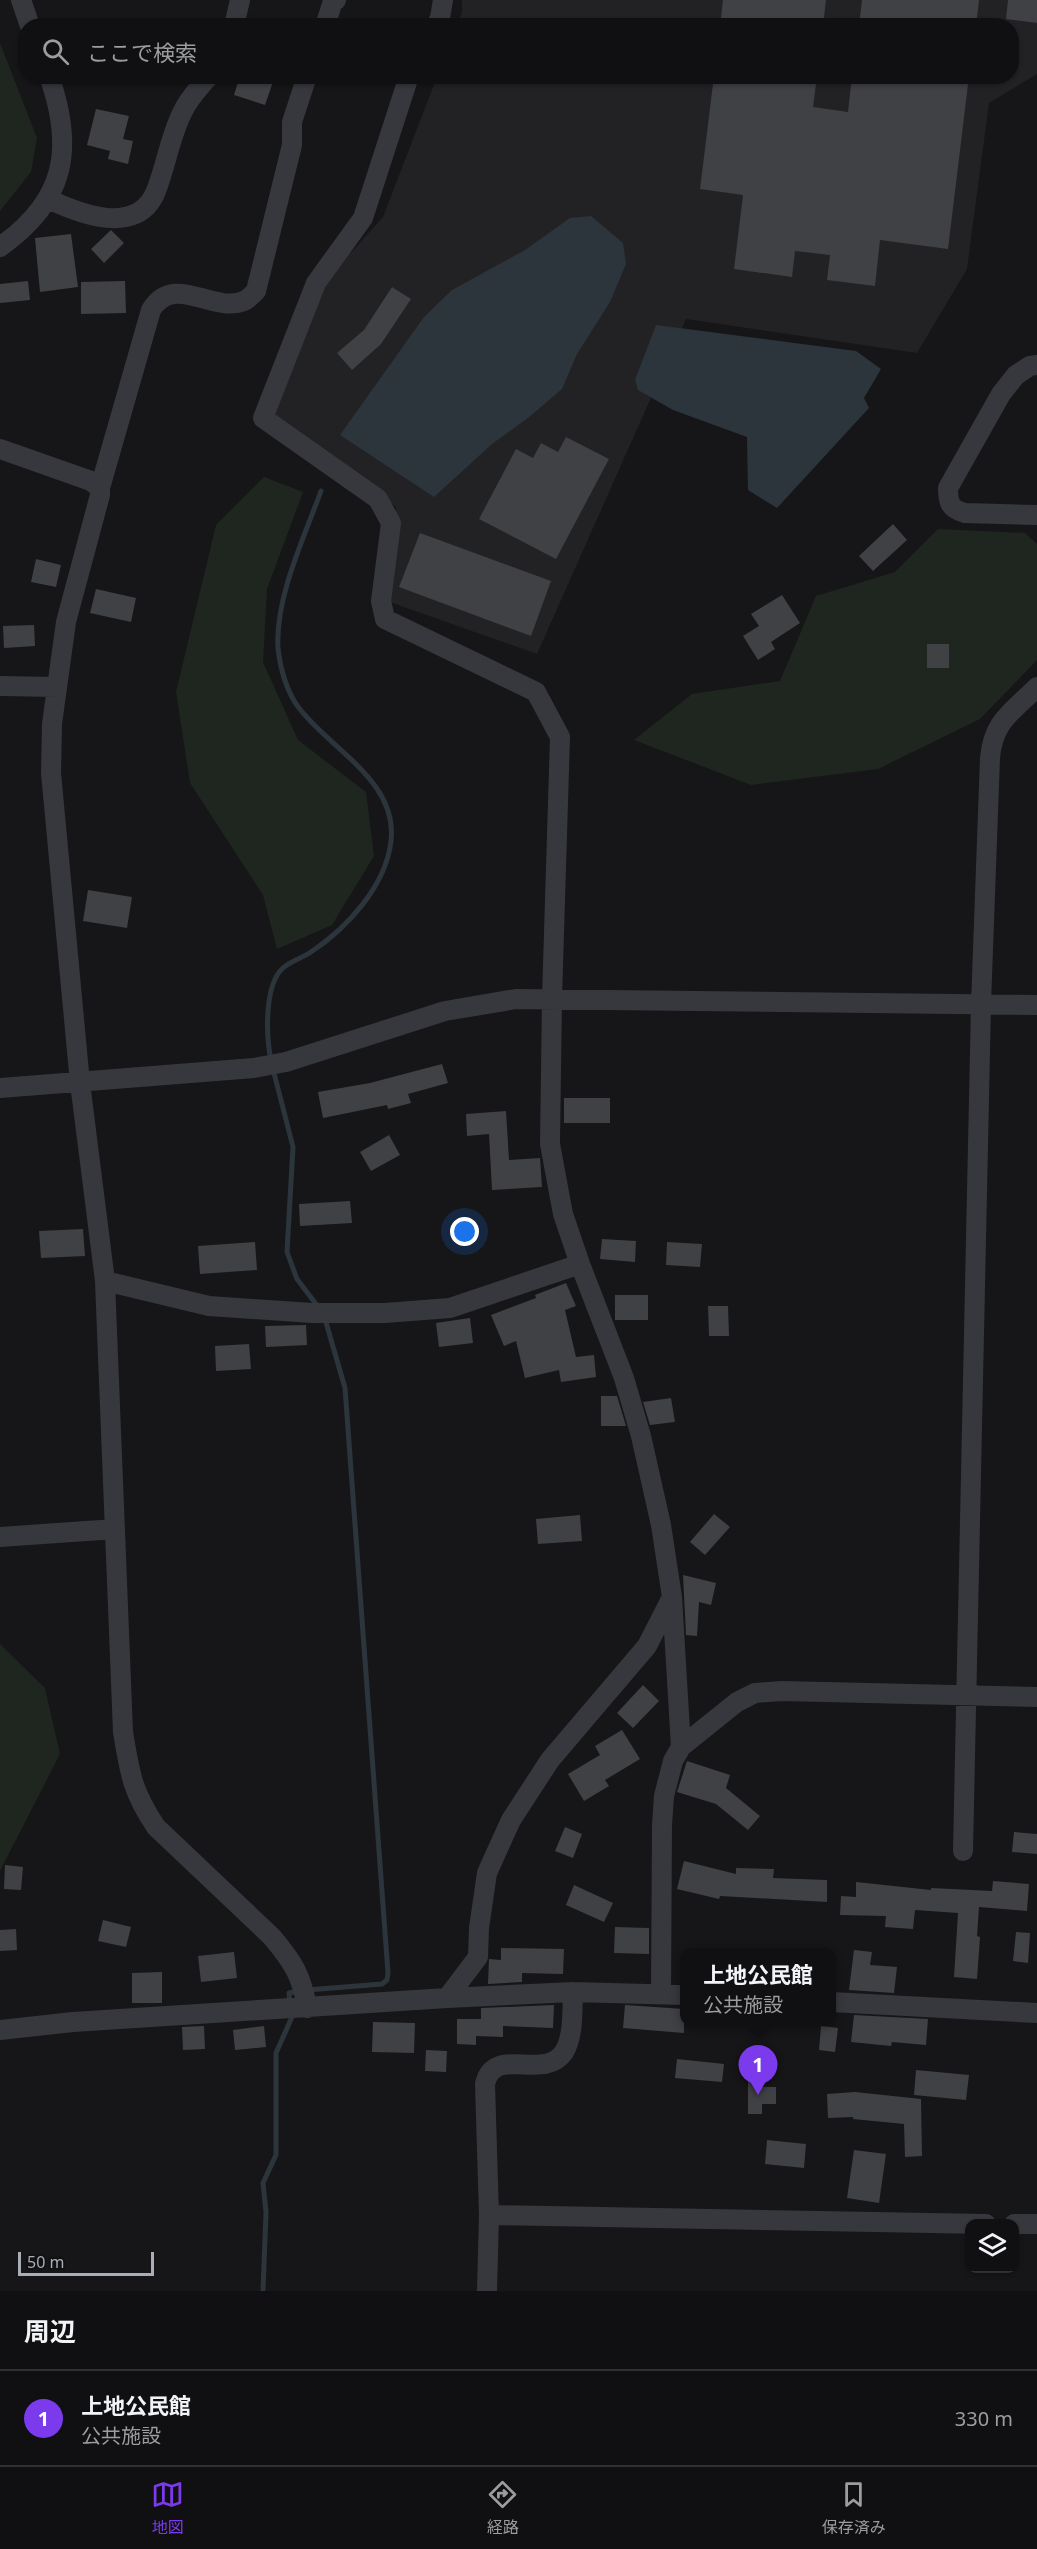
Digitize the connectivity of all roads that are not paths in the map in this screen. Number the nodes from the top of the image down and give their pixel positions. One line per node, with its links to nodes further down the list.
1 (21, 0): 5 (street)
2 (240, 0): 6 (street)
3 (336, 0): 7 (street)
4 (443, 0): 8 (street)
5 (27, 18)
6 (236, 18)
7 (328, 18)
8 (440, 18)
9 (52, 84): 13 (street)
10 (202, 84): 13 (street)
11 (304, 84): 17 (street)
12 (406, 84): 22 (street)
13 (48, 199): 14 (street)
14 (0, 247)
15 (1037, 365): 18 (street)
16 (0, 450): 17 (street)
17 (100, 488): 20 (street)
18 (1037, 515)
19 (0, 686): 20 (street)
20 (56, 687): 25 (street)
21 (1037, 687): 23 (street)
22 (552, 998): 23 (street); 25 (street); 27 (street)
23 (981, 1004): 24 (street); 32 (street)
24 (1037, 1005)
25 (80, 1083): 26 (street); 28 (street)
26 (0, 1088)
27 (580, 1264): 28 (street); 31 (street)
28 (105, 1281): 29 (street)
29 (115, 1529): 30 (street); 41 (street)
30 (0, 1537)
31 (672, 1597): 34 (street); 39 (street)
32 (968, 1696): 33 (street); 34 (street); 35 (street)
33 (1037, 1697)
34 (681, 1748): 37 (street)
35 (963, 1851)
36 (573, 1992): 37 (street); 39 (street); 44 (street)
37 (661, 1993): 38 (street)
38 (680, 1995)
39 (447, 1998): 41 (street)
40 (836, 2002): 42 (street)
41 (307, 2008): 43 (street)
42 (1037, 2013)
43 (0, 2030)
44 (489, 2215): 45 (street); 48 (street)
45 (965, 2223)
46 (1019, 2224): 47 (street)
47 (1037, 2224)
48 (487, 2291)

